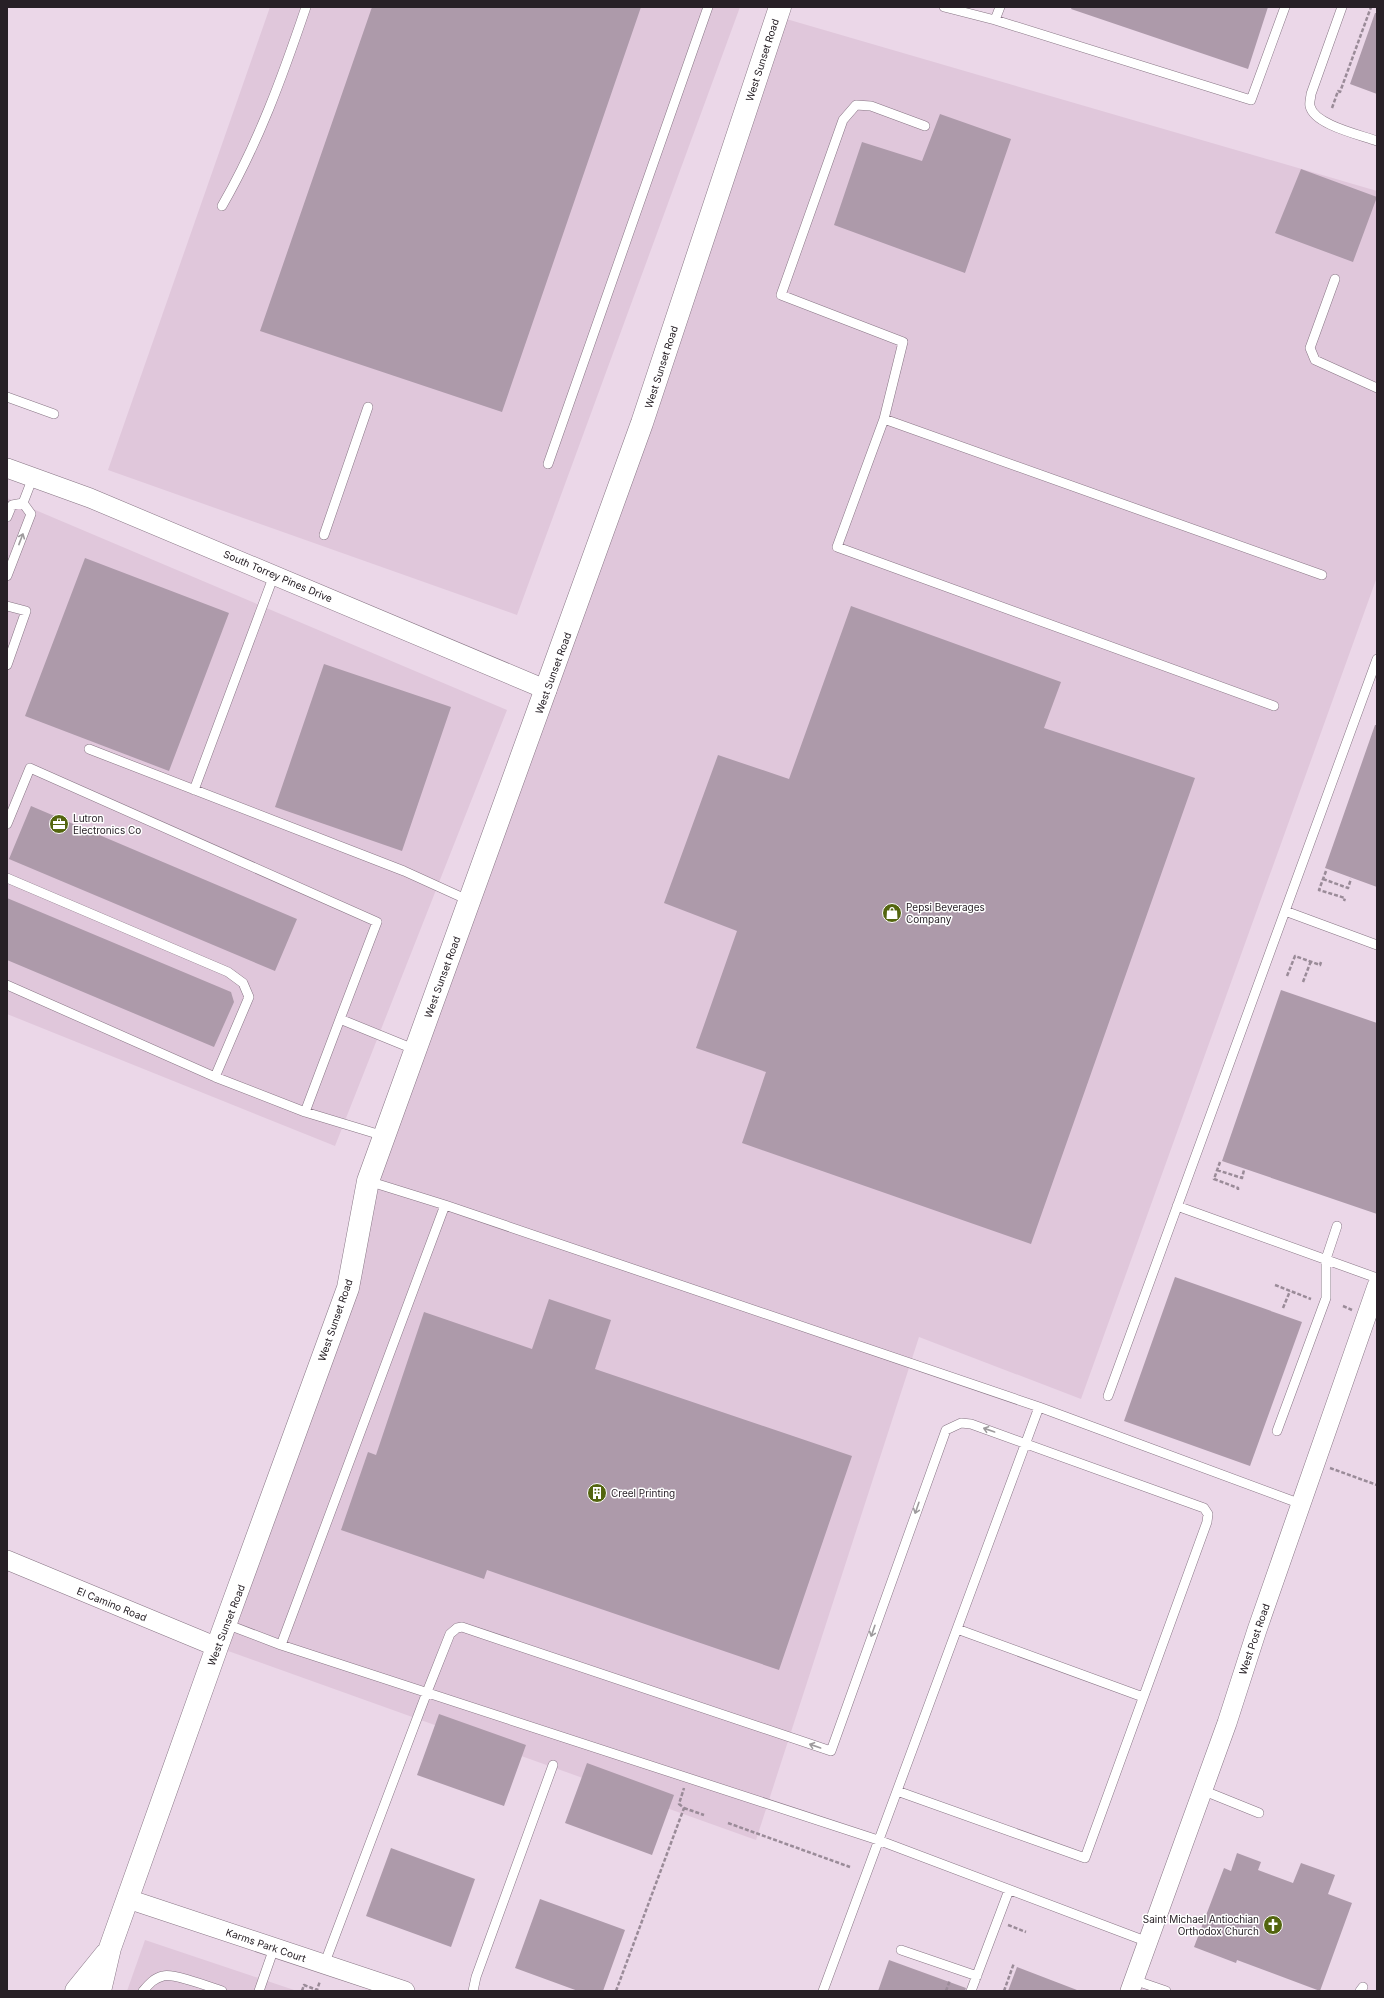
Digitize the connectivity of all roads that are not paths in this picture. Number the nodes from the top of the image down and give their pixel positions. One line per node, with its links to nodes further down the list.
1 (306, 7): 11 (lane)
2 (708, 7): 18 (lane)
3 (780, 7): 30 (main road, West Sunset Road)
4 (944, 7): 8 (lane)
5 (1000, 7): 8 (lane)
6 (1285, 7): 8 (lane)
7 (1342, 7): 10 (lane)
8 (995, 20)
9 (925, 126): 17 (lane)
10 (1377, 141)
11 (222, 206)
12 (1336, 279): 13 (lane)
13 (1377, 388)
14 (7, 397): 16 (lane)
15 (368, 407): 23 (lane)
16 (54, 414)
17 (884, 419): 25 (lane); 31 (lane)
18 (548, 464)
19 (7, 468): 20 (street, South Torrey Pines Drive)
20 (34, 477): 21 (lane); 24 (street, South Torrey Pines Drive)
21 (24, 503): 22 (lane); 26 (lane, one-way to 21)
22 (7, 517)
23 (324, 535)
24 (274, 574): 30 (street, South Torrey Pines Drive); 33 (lane)
25 (1322, 575)
26 (7, 576)
27 (7, 606): 29 (lane)
28 (1377, 659): 37 (lane)
29 (7, 664)
30 (547, 690): 36 (main road, West Sunset Road)
31 (1274, 706)
32 (89, 749): 33 (lane)
33 (194, 790): 36 (lane)
34 (7, 824): 40 (lane)
35 (7, 878): 42 (lane)
36 (470, 900): 41 (main road, West Sunset Road)
37 (1285, 911): 38 (lane); 47 (lane)
38 (1377, 945)
39 (7, 985): 42 (lane)
40 (340, 1019): 41 (lane); 43 (lane)
41 (416, 1050): 44 (main road, West Sunset Road)
42 (215, 1077): 43 (lane)
43 (305, 1112): 44 (lane)
44 (384, 1136): 45 (main road, West Sunset Road)
45 (368, 1181): 46 (lane); 58 (main road, West Sunset Road)
46 (445, 1205): 53 (lane); 60 (lane)
47 (1177, 1206): 49 (lane); 52 (lane)
48 (1337, 1226): 49 (lane)
49 (1326, 1259): 50 (lane); 54 (lane)
50 (1377, 1278)
51 (1377, 1286): 56 (street, West Post Road)
52 (1108, 1396)
53 (1040, 1408): 55 (lane); 56 (lane)
54 (1277, 1431)
55 (1026, 1443): 59 (lane); 62 (lane, one-way to 62); 63 (lane)
56 (1301, 1504): 65 (street, West Post Road)
57 (7, 1560): 61 (street, El Camino Road)
58 (226, 1624): 60 (lane); 61 (main road, West Sunset Road)
59 (957, 1629): 63 (lane); 66 (lane)
60 (281, 1644): 62 (lane)
61 (217, 1647): 70 (main road, West Sunset Road)
62 (426, 1692): 68 (lane); 75 (lane)
63 (1143, 1697): 66 (lane)
64 (553, 1765): 84 (lane)
65 (1202, 1790): 67 (lane); 71 (street, West Post Road)
66 (897, 1791): 68 (lane)
67 (1259, 1813)
68 (878, 1840): 69 (lane); 85 (lane)
69 (1009, 1890): 71 (lane); 76 (lane)
70 (128, 1899): 72 (main road, West Sunset Road); 73 (street, Karms Park Court)
71 (1148, 1942): 77 (street, West Post Road)
72 (110, 1948): 78 (main road, West Sunset Road); 79 (main road, West Sunset Road)
73 (274, 1948): 75 (street, Karms Park Court); 82 (lane)
74 (901, 1950): 76 (lane)
75 (322, 1973): 83 (street, Karms Park Court)
76 (977, 1976): 86 (lane)
77 (1132, 1985): 87 (lane)
78 (76, 1991)
79 (100, 1991)
80 (143, 1991): 81 (lane)
81 (222, 1991)
82 (258, 1991)
83 (405, 1991)
84 (474, 1991)
85 (822, 1991)
86 (971, 1991)
87 (1166, 1991)

